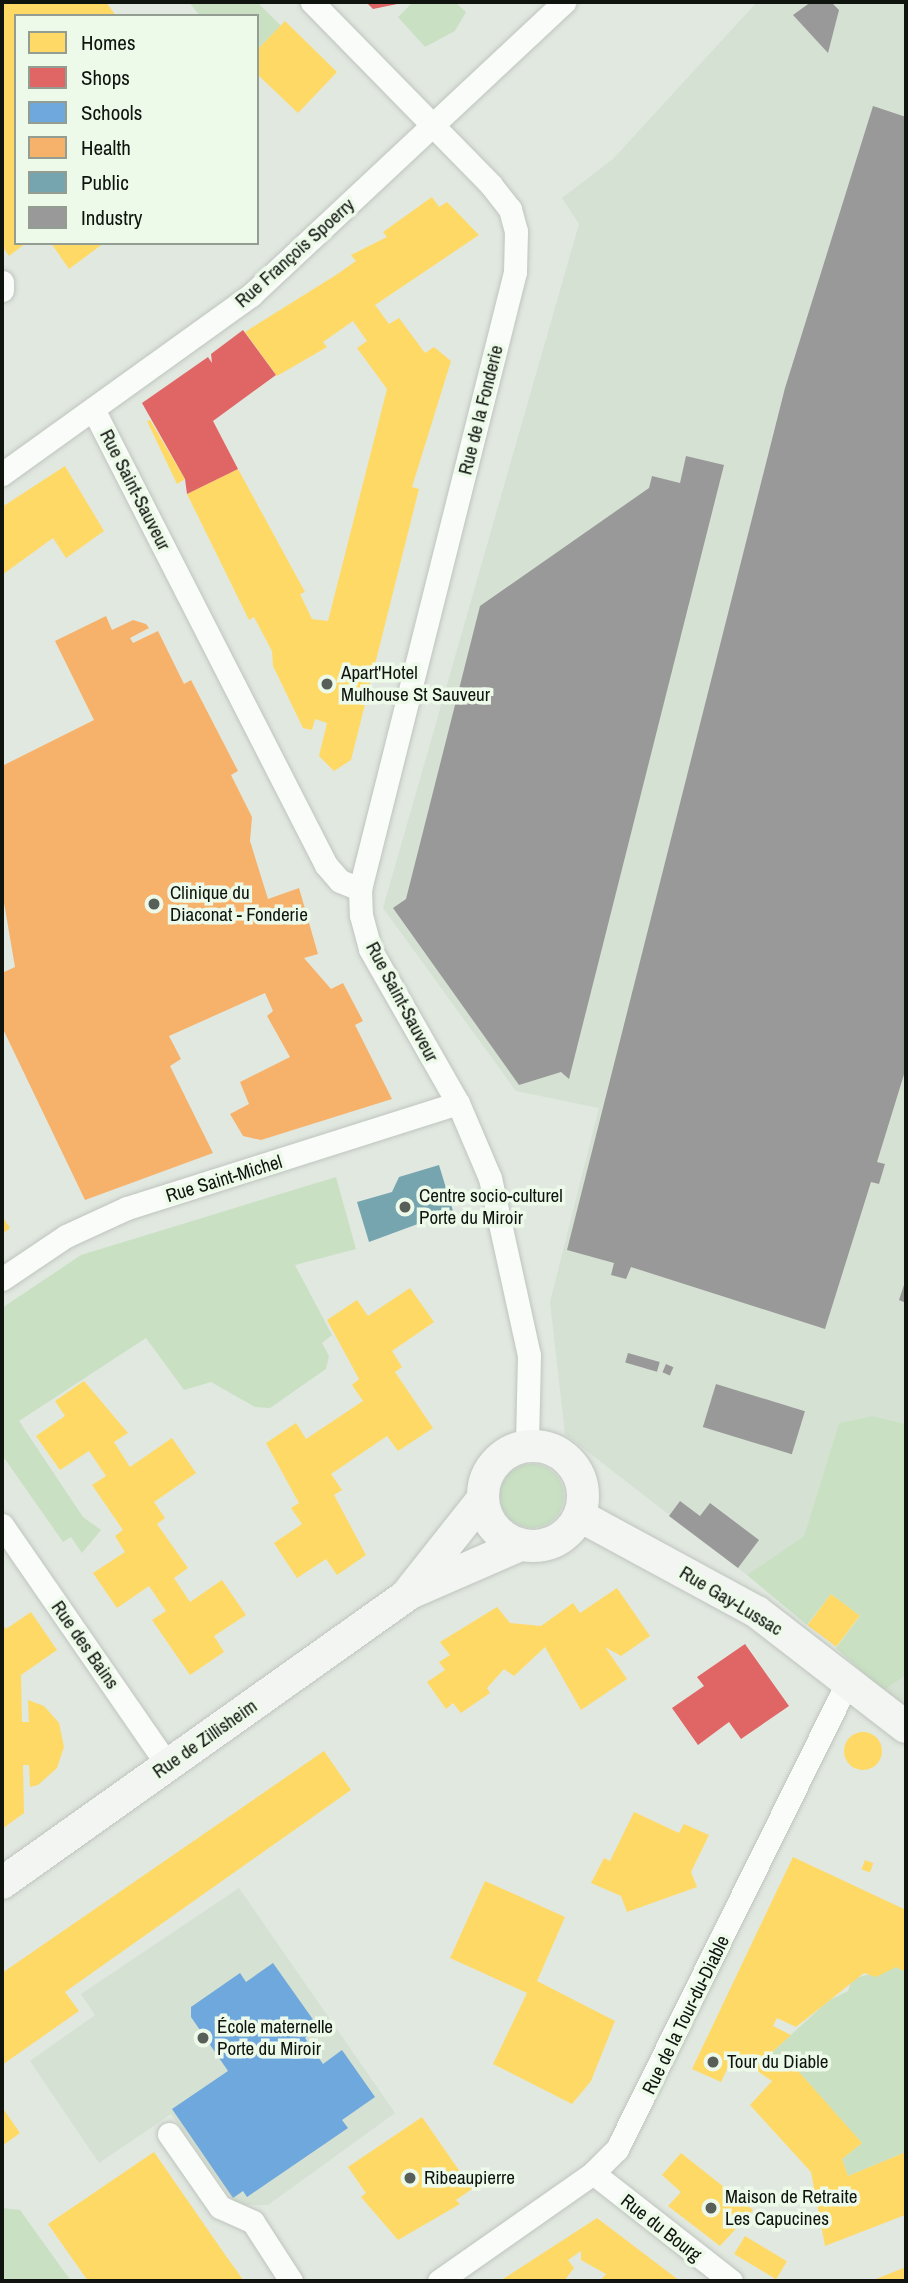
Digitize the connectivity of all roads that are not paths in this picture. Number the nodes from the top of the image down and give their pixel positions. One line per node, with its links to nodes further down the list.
1 (312, 2): 3 (street, Rue de la Fonderie)
2 (564, 2): 3 (street, Rue François Spoerry)
3 (435, 126): 6 (street, Rue François Spoerry); 8 (street, Rue de la Fonderie)
4 (2, 282): 5 (street)
5 (2, 290)
6 (93, 409): 7 (street, Rue François Spoerry); 8 (street, Rue Saint-Sauveur)
7 (2, 474)
8 (360, 889): 9 (street, Rue Saint-Sauveur)
9 (458, 1103): 10 (street, Rue Saint-Michel); 11 (street, Rue Saint-Sauveur)
10 (2, 1279)
11 (527, 1446): 12 (street); 13 (street)
12 (482, 1500): 15 (street); 16 (street, Rue de Zillisheim)
13 (580, 1516): 15 (street); 17 (street, Rue Gay-Lussac)
14 (2, 1525): 19 (street, Rue des Bains)
15 (520, 1545): 16 (street, Rue de Zillisheim)
16 (408, 1594): 19 (street, Rue de Zillisheim)
17 (848, 1681): 18 (street, Rue Gay-Lussac); 22 (street, Rue de la Tour-du-Diable)
18 (906, 1727)
19 (168, 1766): 20 (street, Rue de Zillisheim)
20 (2, 1883)
21 (169, 2134): 23 (street)
22 (593, 2173): 24 (street, Rue de la Tour-du-Diable); 25 (street, Rue du Bourg)
23 (291, 2281)
24 (439, 2281)
25 (731, 2281)

